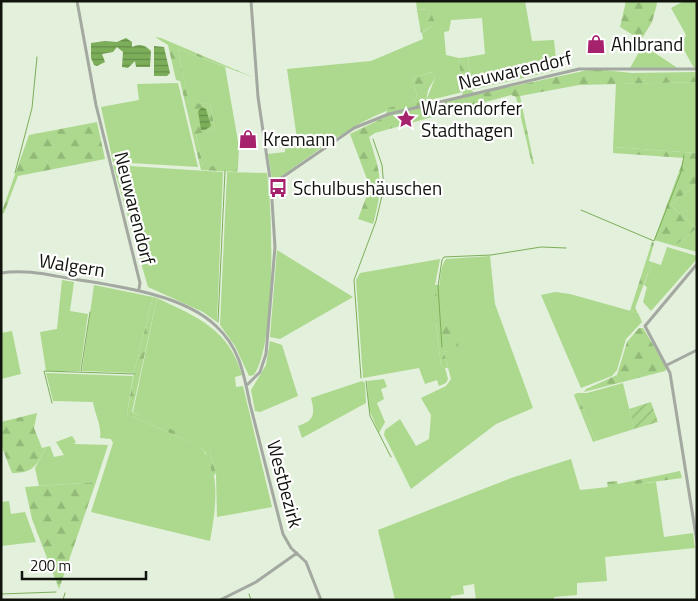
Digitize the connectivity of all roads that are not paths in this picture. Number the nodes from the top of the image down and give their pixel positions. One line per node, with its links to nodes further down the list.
1 (77, 1): 7 (street, Neuwarendorf)
2 (251, 1): 4 (street)
3 (697, 70): 4 (street, Neuwarendorf)
4 (271, 185): 11 (street)
5 (697, 264): 9 (street)
6 (1, 273): 7 (street, Walgern)
7 (139, 289): 10 (street, Neuwarendorf)
8 (697, 350): 9 (street)
9 (667, 365): 12 (street)
10 (242, 366): 11 (street, Westbezirk)
11 (248, 384): 13 (street, Westbezirk)
12 (697, 542)
13 (297, 553): 14 (street); 15 (street, Westbezirk)
14 (220, 600)
15 (321, 600)

